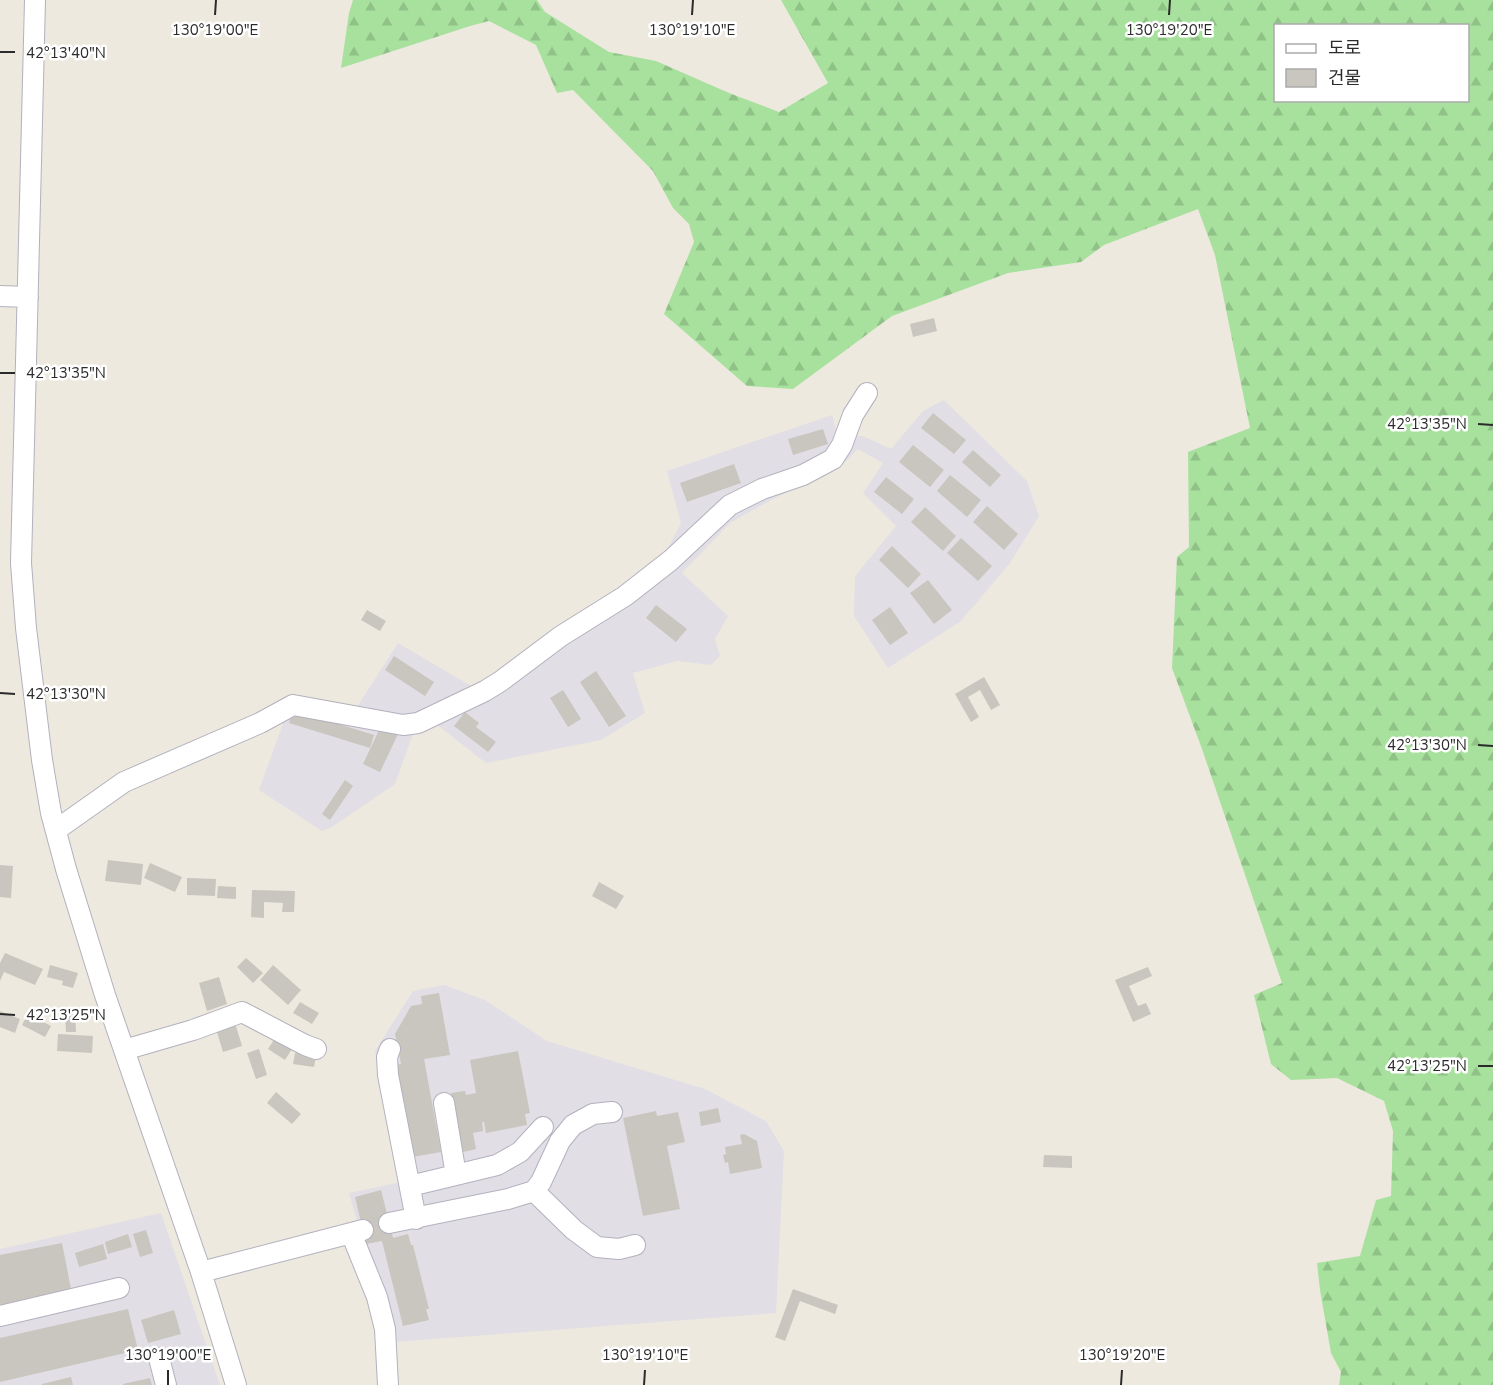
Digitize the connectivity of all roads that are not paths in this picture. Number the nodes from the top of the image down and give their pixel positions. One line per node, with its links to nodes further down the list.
1 (35, 0): 3 (street)
2 (0, 296): 3 (street)
3 (28, 297): 5 (street)
4 (867, 393): 5 (street)
5 (56, 830): 8 (street)
6 (316, 1049): 8 (street)
7 (390, 1049): 13 (street)
8 (124, 1050): 18 (street)
9 (444, 1103): 12 (street)
10 (612, 1112): 14 (street)
11 (543, 1127): 12 (street)
12 (456, 1174): 13 (street)
13 (410, 1186): 15 (street)
14 (534, 1191): 15 (street); 17 (street)
15 (416, 1219): 16 (street)
16 (389, 1223)
17 (634, 1245)
18 (201, 1272): 23 (street); 24 (street)
19 (119, 1288): 20 (street)
20 (0, 1316)
21 (159, 1358): 22 (street)
22 (166, 1385)
23 (236, 1385)
24 (388, 1385)

